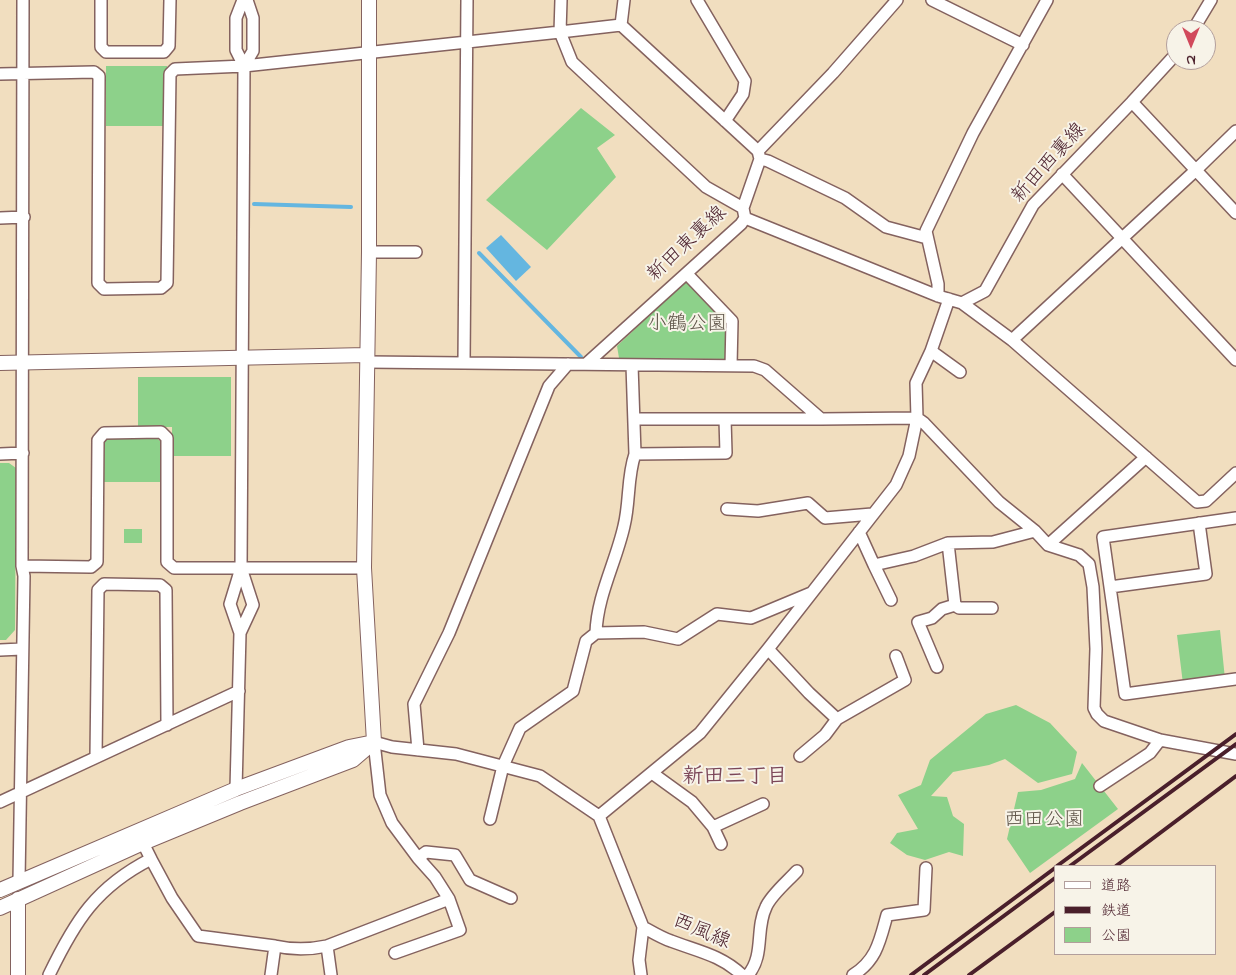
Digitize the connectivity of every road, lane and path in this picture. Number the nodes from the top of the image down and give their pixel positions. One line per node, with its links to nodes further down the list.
1 (24, 0): 23 (street)
2 (101, 0): 3 (street)
3 (170, 0)
4 (243, 0): 22 (street)
5 (247, 0): 22 (street)
6 (369, 0): 20 (street)
7 (467, 0): 18 (street)
8 (561, 0): 17 (street)
9 (624, 0): 16 (street)
10 (697, 0): 26 (street)
11 (897, 0): 28 (street, 新田東裏線)
12 (932, 0): 19 (street)
13 (1046, 0): 19 (street)
14 (1211, 0): 15 (street)
15 (1198, 20)
16 (621, 24): 17 (street); 26 (street)
17 (560, 32): 18 (street); 31 (street)
18 (467, 42): 20 (street); 49 (street)
19 (1023, 45): 35 (street)
20 (369, 53): 22 (street); 37 (street)
21 (1166, 65): 25 (street, 新田西裏線)
22 (244, 66): 23 (street); 44 (street)
23 (24, 73): 24 (street); 33 (street)
24 (0, 74)
25 (1132, 102): 29 (street); 30 (street, 新田西裏線)
26 (724, 121): 28 (street)
27 (1236, 131): 29 (street)
28 (759, 155): 31 (street, 新田東裏線); 35 (street)
29 (1196, 170): 32 (street); 36 (street)
30 (1062, 174): 36 (street); 41 (street, 新田西裏線)
31 (744, 213): 39 (street, 新田東裏線); 40 (street)
32 (1236, 213)
33 (24, 217): 34 (street); 48 (street)
34 (0, 218)
35 (927, 238): 40 (street)
36 (1122, 239): 42 (street); 46 (street)
37 (368, 252): 38 (street); 45 (street)
38 (416, 252)
39 (687, 274): 51 (street, 新田東裏線); 53 (street)
40 (943, 297): 41 (street); 43 (street)
41 (962, 302): 42 (street)
42 (1012, 340): 62 (street)
43 (931, 351): 54 (street); 56 (street)
44 (241, 358): 45 (street); 48 (street); 74 (street)
45 (366, 358): 49 (street); 75 (street)
46 (1236, 360)
47 (0, 363): 48 (street)
48 (23, 363): 59 (street)
49 (464, 363): 50 (street)
50 (568, 364): 51 (street); 94 (street)
51 (586, 364): 52 (street)
52 (632, 365): 53 (street); 55 (street)
53 (731, 366): 58 (street)
54 (960, 372)
55 (635, 418): 57 (street); 61 (street)
56 (917, 418): 58 (street); 65 (street); 69 (street)
57 (725, 419): 58 (street); 61 (street)
58 (822, 419)
59 (23, 453): 60 (street); 73 (street)
60 (0, 454)
61 (635, 454): 82 (street)
62 (1146, 457): 63 (street); 71 (street)
63 (1236, 473)
64 (727, 509): 65 (street)
65 (872, 514): 68 (street)
66 (1236, 518): 67 (street)
67 (1199, 523): 76 (street); 76 (street)
68 (859, 532): 72 (street); 77 (street)
69 (1034, 532): 70 (street); 71 (street)
70 (948, 543): 72 (street); 79 (street)
71 (1048, 545): 92 (street)
72 (874, 565): 78 (street)
73 (22, 566): 74 (street); 84 (street)
74 (241, 568): 75 (street); 81 (street); 81 (street)
75 (364, 568): 93 (street)
76 (1110, 588): 88 (street)
77 (811, 593): 82 (street); 85 (street)
78 (890, 600)
79 (955, 604): 80 (street); 87 (street)
80 (992, 608)
81 (240, 633): 89 (street)
82 (596, 633): 98 (street)
83 (0, 650): 84 (street)
84 (22, 650): 102 (street)
85 (768, 650): 90 (street); 99 (street)
86 (896, 656): 90 (street)
87 (937, 668)
88 (1236, 679)
89 (239, 691): 91 (street); 101 (street)
90 (837, 719): 96 (street)
91 (166, 725): 97 (street); 97 (street)
92 (1160, 740): 95 (street); 100 (street)
93 (374, 742): 94 (street); 101 (street); 108 (street); 110 (street)
94 (418, 750): 98 (street)
95 (1236, 754)
96 (800, 756)
97 (96, 757): 102 (street)
98 (503, 766): 105 (street); 106 (street)
99 (652, 773): 105 (street); 107 (street)
100 (1100, 786)
101 (236, 789): 114 (street)
102 (21, 792): 103 (street); 114 (street)
103 (0, 802)
104 (763, 804): 107 (street)
105 (599, 816): 120 (street)
106 (490, 819)
107 (713, 827): 109 (street)
108 (144, 843): 111 (street); 117 (street)
109 (721, 844)
110 (418, 858): 116 (street); 118 (street)
111 (151, 859): 121 (street); 125 (street)
112 (926, 868): 131 (street)
113 (797, 871): 130 (street)
114 (19, 881): 115 (street)
115 (0, 890)
116 (511, 898)
117 (18, 899): 119 (street); 124 (street)
118 (449, 899): 122 (street); 123 (street)
119 (0, 908)
120 (643, 928): 128 (street); 129 (street, 西風線)
121 (275, 946): 122 (street); 126 (street)
122 (326, 946): 127 (street)
123 (395, 953)
124 (18, 975)
125 (49, 975)
126 (271, 975)
127 (331, 975)
128 (641, 975)
129 (742, 975)
130 (748, 975)
131 (853, 975)

